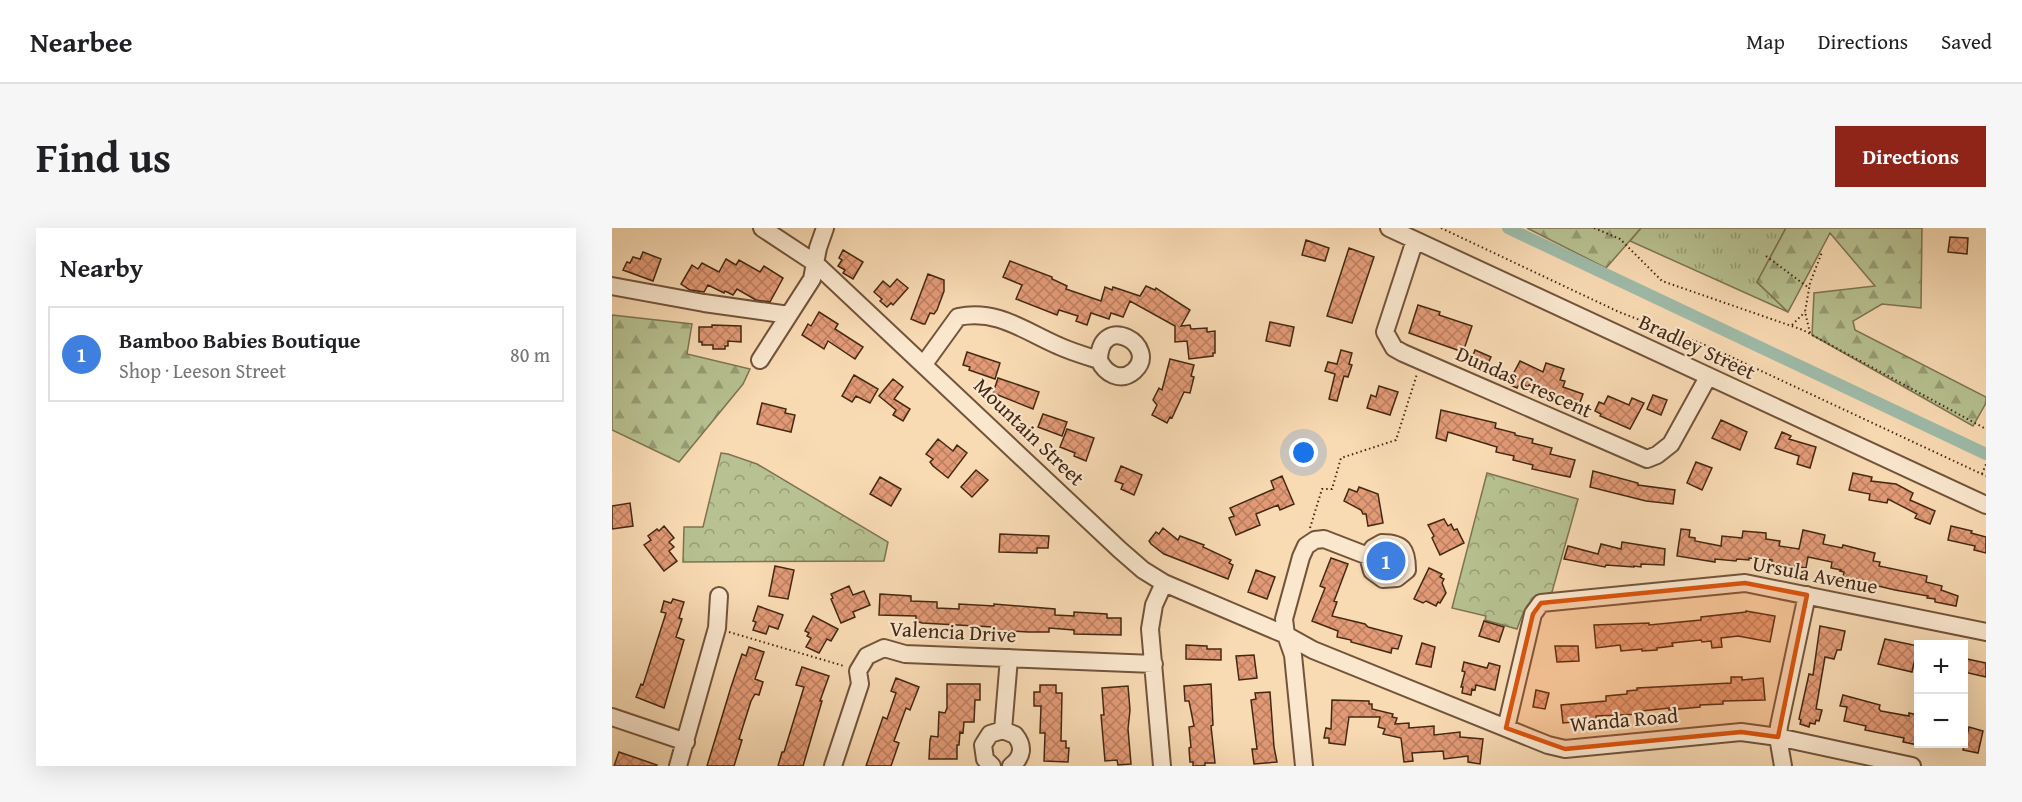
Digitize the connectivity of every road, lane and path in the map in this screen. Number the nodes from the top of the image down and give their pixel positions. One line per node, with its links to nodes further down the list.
1 (762, 228): 9 (street, Mountain Street)
2 (825, 228): 9 (street)
3 (1389, 228): 6 (street, Bradley Street)
4 (1441, 228): 23 (path)
5 (1594, 228): 14 (path)
6 (1415, 240): 18 (street, Dundas Crescent); 20 (street, Bradley Street)
7 (1822, 252): 11 (path)
8 (1766, 256): 11 (path)
9 (815, 263): 13 (street); 19 (street, Mountain Street)
10 (612, 286): 13 (street)
11 (1809, 288): 12 (path)
12 (1805, 312): 14 (path); 15 (path)
13 (789, 315): 16 (street)
14 (1791, 326): 15 (path)
15 (1810, 333): 21 (path)
16 (760, 360)
17 (1099, 360): 19 (street)
18 (1420, 361): 20 (street, Dundas Crescent); 26 (path)
19 (924, 364): 28 (street, Mountain Street)
20 (1708, 377): 25 (street, Bradley Street)
21 (1986, 429)
22 (1985, 465): 23 (path)
23 (1982, 474): 24 (path)
24 (1986, 476)
25 (1986, 506)
26 (1306, 546): 27 (street); 33 (street)
27 (1368, 556)
28 (1164, 583): 33 (street, Mountain Street); 35 (street)
29 (1807, 595): 32 (street, Ursula Avenue); 38 (street, Ursula Avenue); 40 (street)
30 (718, 596): 41 (street)
31 (727, 632): 36 (path)
32 (1986, 632)
33 (1286, 636): 38 (street, Wanda Road); 47 (street)
34 (1009, 658): 35 (street, Valencia Drive); 36 (street, Valencia Drive); 39 (street)
35 (1154, 664): 46 (street)
36 (858, 670): 43 (street)
37 (612, 717): 41 (street)
38 (1506, 728): 40 (street, Wanda Road)
39 (1003, 730): 44 (street); 45 (street)
40 (1778, 737): 48 (street); 49 (street, Wanda Road)
41 (686, 742): 42 (street)
42 (678, 766)
43 (833, 766)
44 (993, 766)
45 (1011, 766)
46 (1162, 766)
47 (1304, 766)
48 (1783, 766)
49 (1912, 766)

